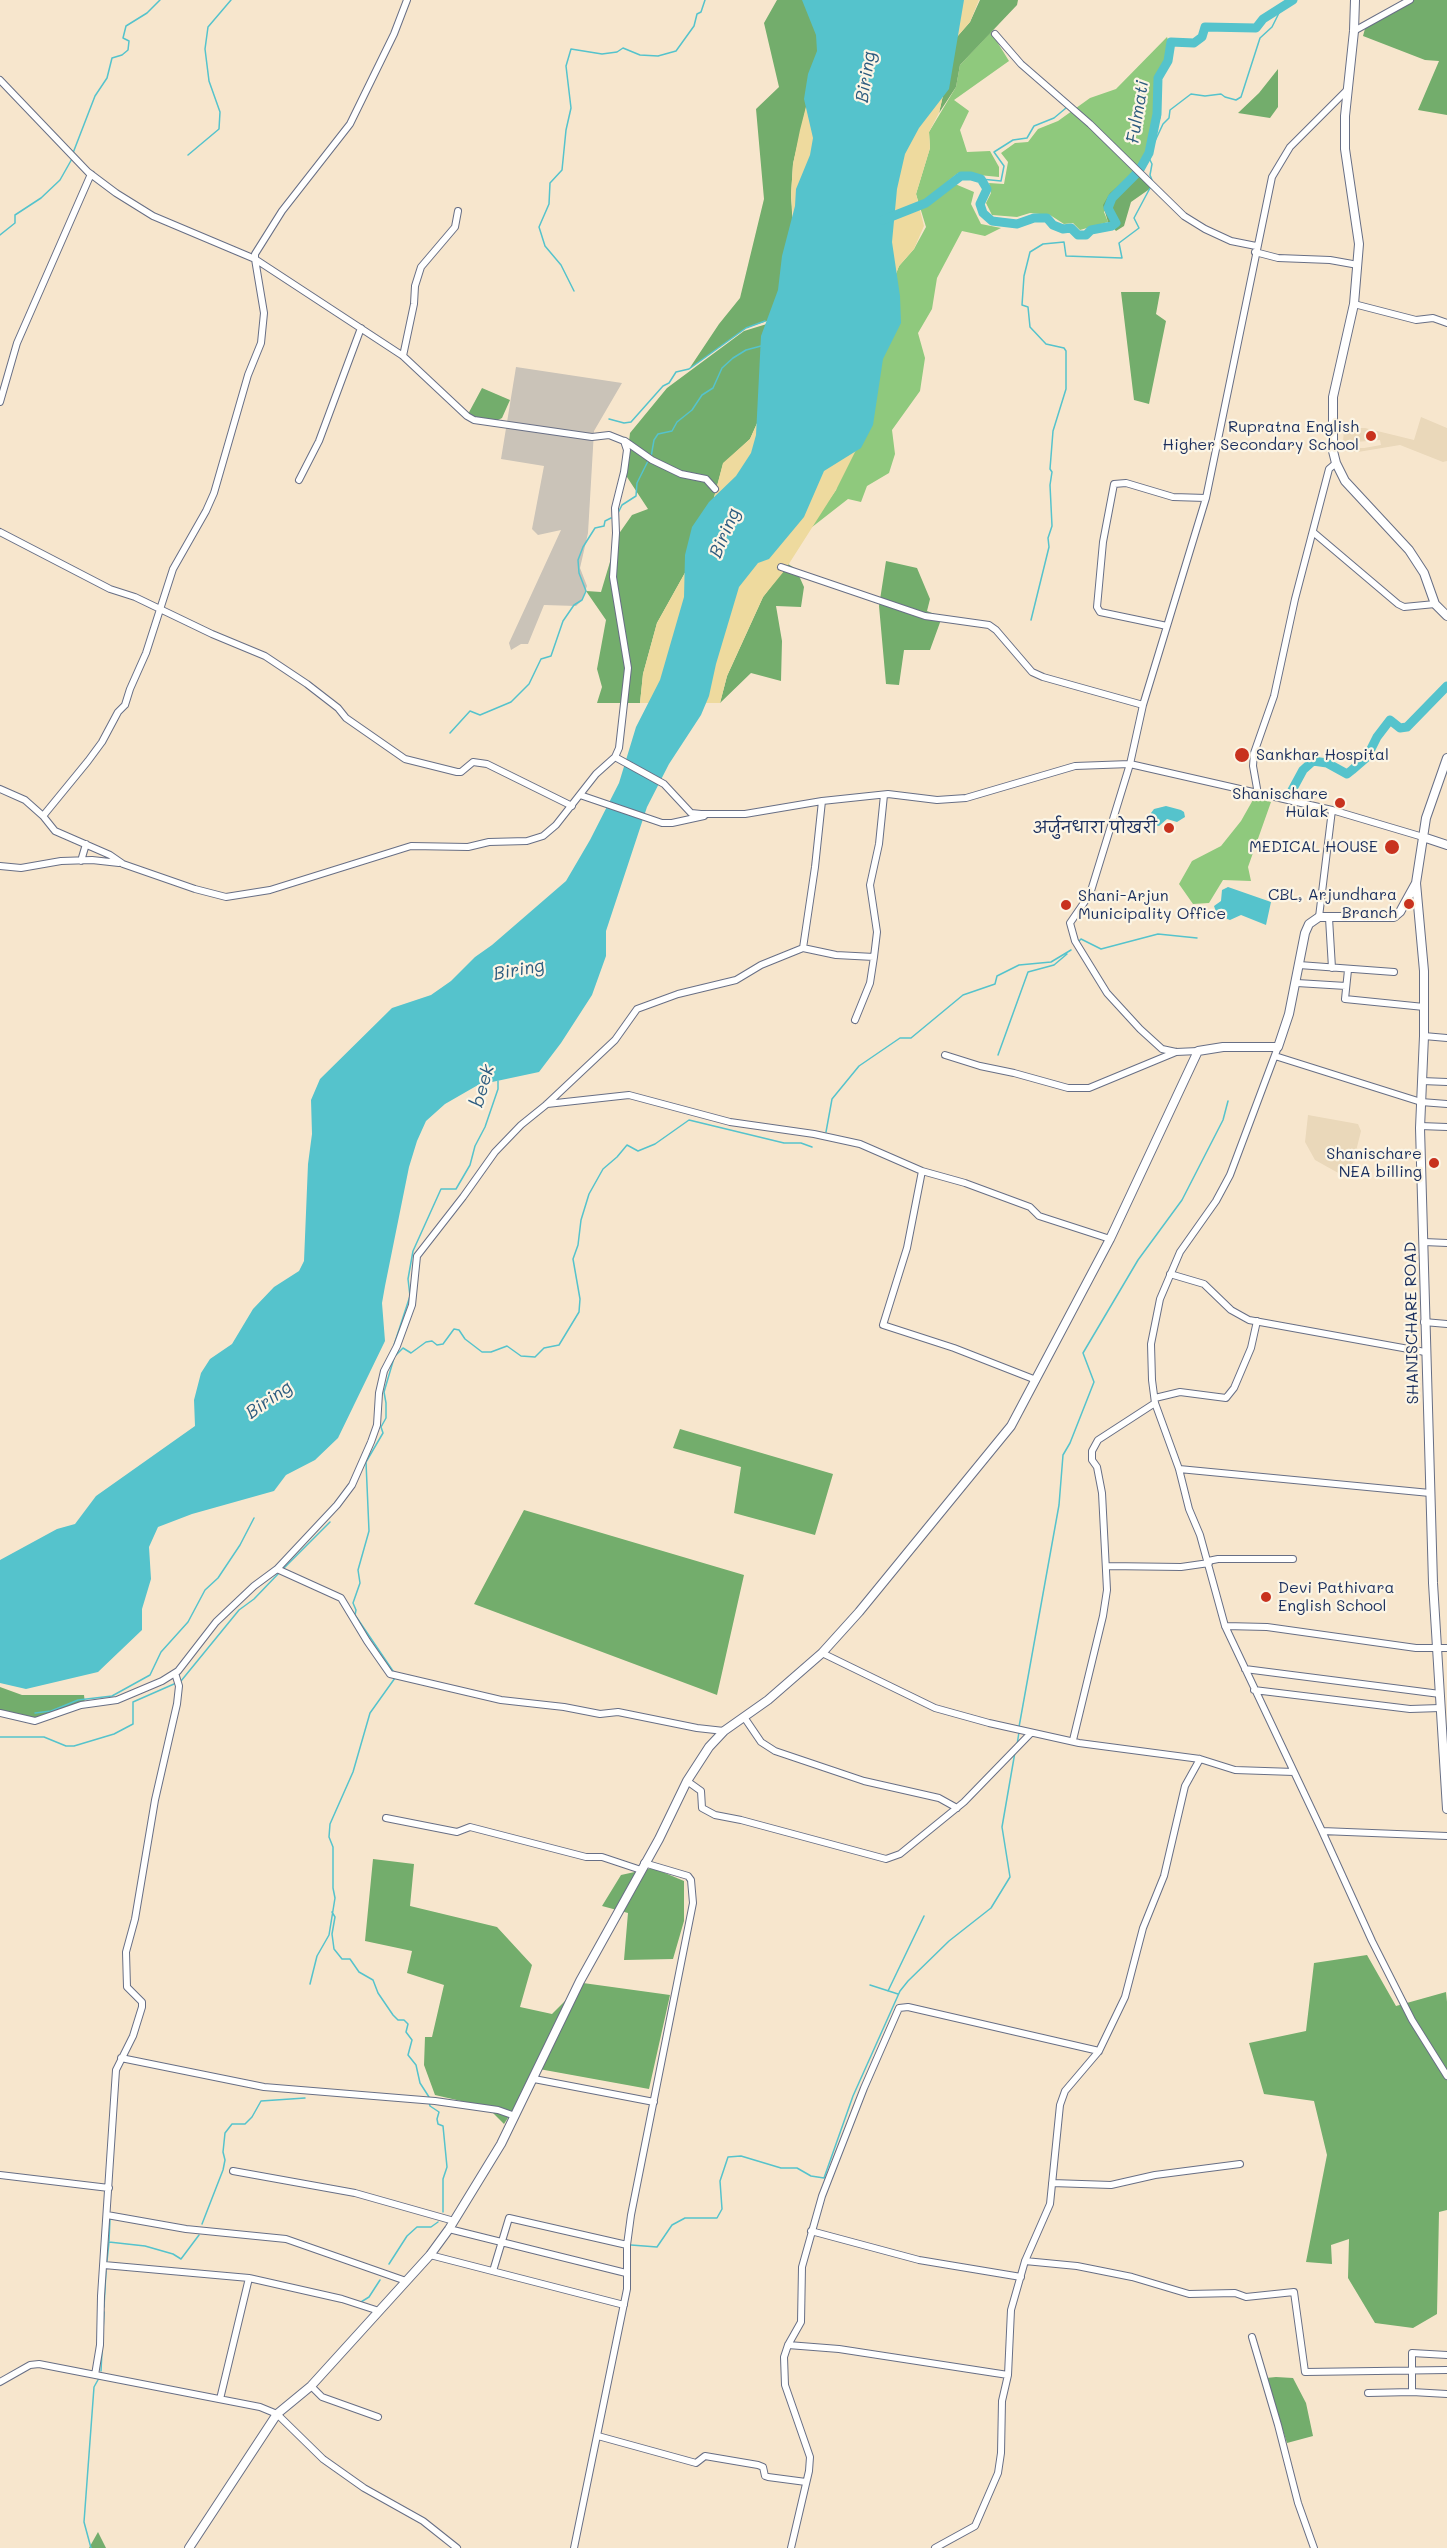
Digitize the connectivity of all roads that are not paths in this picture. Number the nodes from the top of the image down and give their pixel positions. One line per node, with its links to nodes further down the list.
1 (407, 0): 11 (street)
2 (1355, 0): 4 (street)
3 (1410, 0): 4 (street)
4 (1354, 31): 7 (street)
5 (995, 34): 10 (street)
6 (0, 80): 8 (street)
7 (1348, 89): 10 (street); 12 (street)
8 (90, 174): 11 (street); 17 (street)
9 (458, 211): 16 (street)
10 (1256, 249): 12 (street); 22 (street)
11 (255, 259): 15 (street); 27 (street)
12 (1358, 265): 13 (street)
13 (1354, 304): 14 (street); 19 (street)
14 (1447, 323)
15 (361, 328): 16 (street); 20 (street)
16 (403, 356): 18 (street)
17 (0, 402)
18 (624, 441): 21 (street); 31 (street)
19 (1336, 463): 24 (street); 26 (street)
20 (299, 480)
21 (715, 489)
22 (1206, 498): 29 (street); 29 (street)
23 (0, 532): 27 (street)
24 (1313, 532): 26 (street); 35 (street)
25 (781, 567): 30 (street)
26 (1435, 603): 28 (street)
27 (160, 609): 39 (street); 42 (street)
28 (1447, 616)
29 (1167, 626): 30 (street)
30 (1143, 705): 33 (street)
31 (615, 757): 36 (street); 41 (street)
32 (1447, 758): 43 (street, SHANISCHARE ROAD)
33 (1130, 764): 35 (street); 37 (street); 66 (street)
34 (0, 789): 42 (street)
35 (1258, 794): 40 (street)
36 (580, 795): 39 (street); 41 (street)
37 (884, 795): 38 (street); 53 (street)
38 (822, 801): 41 (street); 52 (street)
39 (572, 806): 47 (street)
40 (1332, 810): 43 (street); 50 (street)
41 (714, 814)
42 (43, 816): 44 (street)
43 (1423, 837): 45 (street); 49 (street, SHANISCHARE ROAD)
44 (86, 844): 46 (street); 47 (street)
45 (1447, 845)
46 (81, 861): 47 (street); 48 (street)
47 (123, 864)
48 (0, 866)
49 (1416, 883): 51 (street); 60 (street, SHANISCHARE ROAD)
50 (1319, 917): 51 (street); 54 (street)
51 (1329, 918): 55 (street)
52 (803, 948): 53 (street); 72 (street)
53 (874, 957): 61 (street)
54 (1299, 965): 55 (street); 58 (street)
55 (1332, 968): 56 (street)
56 (1348, 969): 57 (street); 59 (street)
57 (1394, 972)
58 (1297, 983): 59 (street); 64 (street)
59 (1346, 986): 60 (street)
60 (1424, 1007): 62 (street, SHANISCHARE ROAD)
61 (855, 1020)
62 (1424, 1036): 63 (street); 69 (street, SHANISCHARE ROAD)
63 (1447, 1038)
64 (1278, 1047): 65 (street); 68 (street)
65 (1198, 1051): 66 (street); 77 (street)
66 (1176, 1052): 67 (street)
67 (945, 1055)
68 (1275, 1056): 71 (street); 80 (street)
69 (1422, 1081): 70 (street); 71 (street, SHANISCHARE ROAD)
70 (1447, 1082)
71 (1421, 1102): 73 (street); 74 (street, SHANISCHARE ROAD)
72 (547, 1104): 76 (street); 92 (street)
73 (1447, 1104)
74 (1420, 1126): 75 (street); 78 (street, SHANISCHARE ROAD)
75 (1447, 1127)
76 (922, 1171): 77 (street); 85 (street)
77 (1110, 1239): 85 (street)
78 (1424, 1242): 79 (street); 82 (street, SHANISCHARE ROAD)
79 (1447, 1243)
80 (1170, 1274): 81 (street); 86 (street)
81 (1257, 1321): 84 (street); 86 (street)
82 (1424, 1322): 83 (street); 84 (street, SHANISCHARE ROAD)
83 (1447, 1324)
84 (1425, 1352): 88 (street, SHANISCHARE ROAD)
85 (1036, 1380): 96 (street)
86 (1155, 1400): 87 (street); 91 (street)
87 (1179, 1470): 88 (street); 90 (street)
88 (1430, 1493): 95 (street, SHANISCHARE ROAD)
89 (1293, 1559): 90 (street)
90 (1209, 1562): 91 (street); 93 (street)
91 (1107, 1566): 106 (street)
92 (277, 1569): 98 (street); 104 (street)
93 (1225, 1626): 95 (street); 97 (street)
94 (1447, 1648): 95 (street)
95 (1437, 1649): 100 (street, SHANISCHARE ROAD)
96 (822, 1653): 103 (street); 105 (street)
97 (1245, 1669): 99 (street); 100 (street)
98 (175, 1673): 102 (street); 117 (street)
99 (1254, 1690): 101 (street); 108 (street)
100 (1440, 1694): 101 (street, SHANISCHARE ROAD)
101 (1440, 1708): 111 (street, SHANISCHARE ROAD)
102 (0, 1713)
103 (744, 1717): 104 (street); 110 (street)
104 (724, 1731): 109 (street)
105 (1031, 1733): 106 (street); 110 (street)
106 (1072, 1740): 107 (street)
107 (1200, 1759): 108 (street); 116 (street)
108 (1294, 1772): 113 (street)
109 (687, 1781): 110 (street); 115 (street)
110 (957, 1808)
111 (1447, 1809)
112 (386, 1818): 115 (street)
113 (1322, 1831): 114 (street); 118 (street)
114 (1447, 1836)
115 (643, 1866): 119 (street); 120 (street)
116 (1099, 2051): 125 (street); 130 (street)
117 (121, 2058): 121 (street); 126 (street)
118 (1447, 2076)
119 (534, 2079): 120 (street); 121 (street)
120 (654, 2102): 132 (street)
121 (515, 2116): 128 (street)
122 (1240, 2164): 125 (street)
123 (233, 2171): 128 (street)
124 (0, 2175): 126 (street)
125 (1052, 2183): 134 (street)
126 (109, 2188): 127 (street)
127 (108, 2215): 135 (street); 140 (street)
128 (454, 2221): 129 (street)
129 (449, 2229): 131 (street); 133 (street)
130 (811, 2231): 138 (street); 144 (street)
131 (502, 2242): 132 (street); 136 (street); 137 (street)
132 (627, 2245): 137 (street)
133 (430, 2255): 136 (street); 140 (street)
134 (1025, 2261): 138 (street); 146 (street)
135 (104, 2265): 139 (street); 148 (street)
136 (493, 2271): 141 (street)
137 (626, 2273): 141 (street)
138 (1021, 2277): 149 (street)
139 (249, 2278): 142 (street); 155 (street)
140 (406, 2281): 142 (street)
141 (624, 2305): 158 (street)
142 (379, 2311): 151 (street)
143 (1252, 2337): 165 (street)
144 (788, 2345): 149 (street); 159 (street)
145 (1447, 2355): 146 (street)
146 (1412, 2370): 147 (street); 152 (street)
147 (1447, 2370)
148 (95, 2374): 150 (street); 155 (street)
149 (1008, 2375): 164 (street)
150 (0, 2382)
151 (311, 2386): 156 (street); 157 (street)
152 (1412, 2392): 153 (street); 154 (street)
153 (1368, 2394)
154 (1447, 2394)
155 (220, 2399): 156 (street)
156 (277, 2414): 160 (street); 161 (street)
157 (378, 2417)
158 (597, 2436): 159 (street); 162 (street)
159 (806, 2482): 163 (street)
160 (189, 2548)
161 (457, 2548)
162 (574, 2548)
163 (791, 2548)
164 (934, 2548)
165 (1314, 2548)

